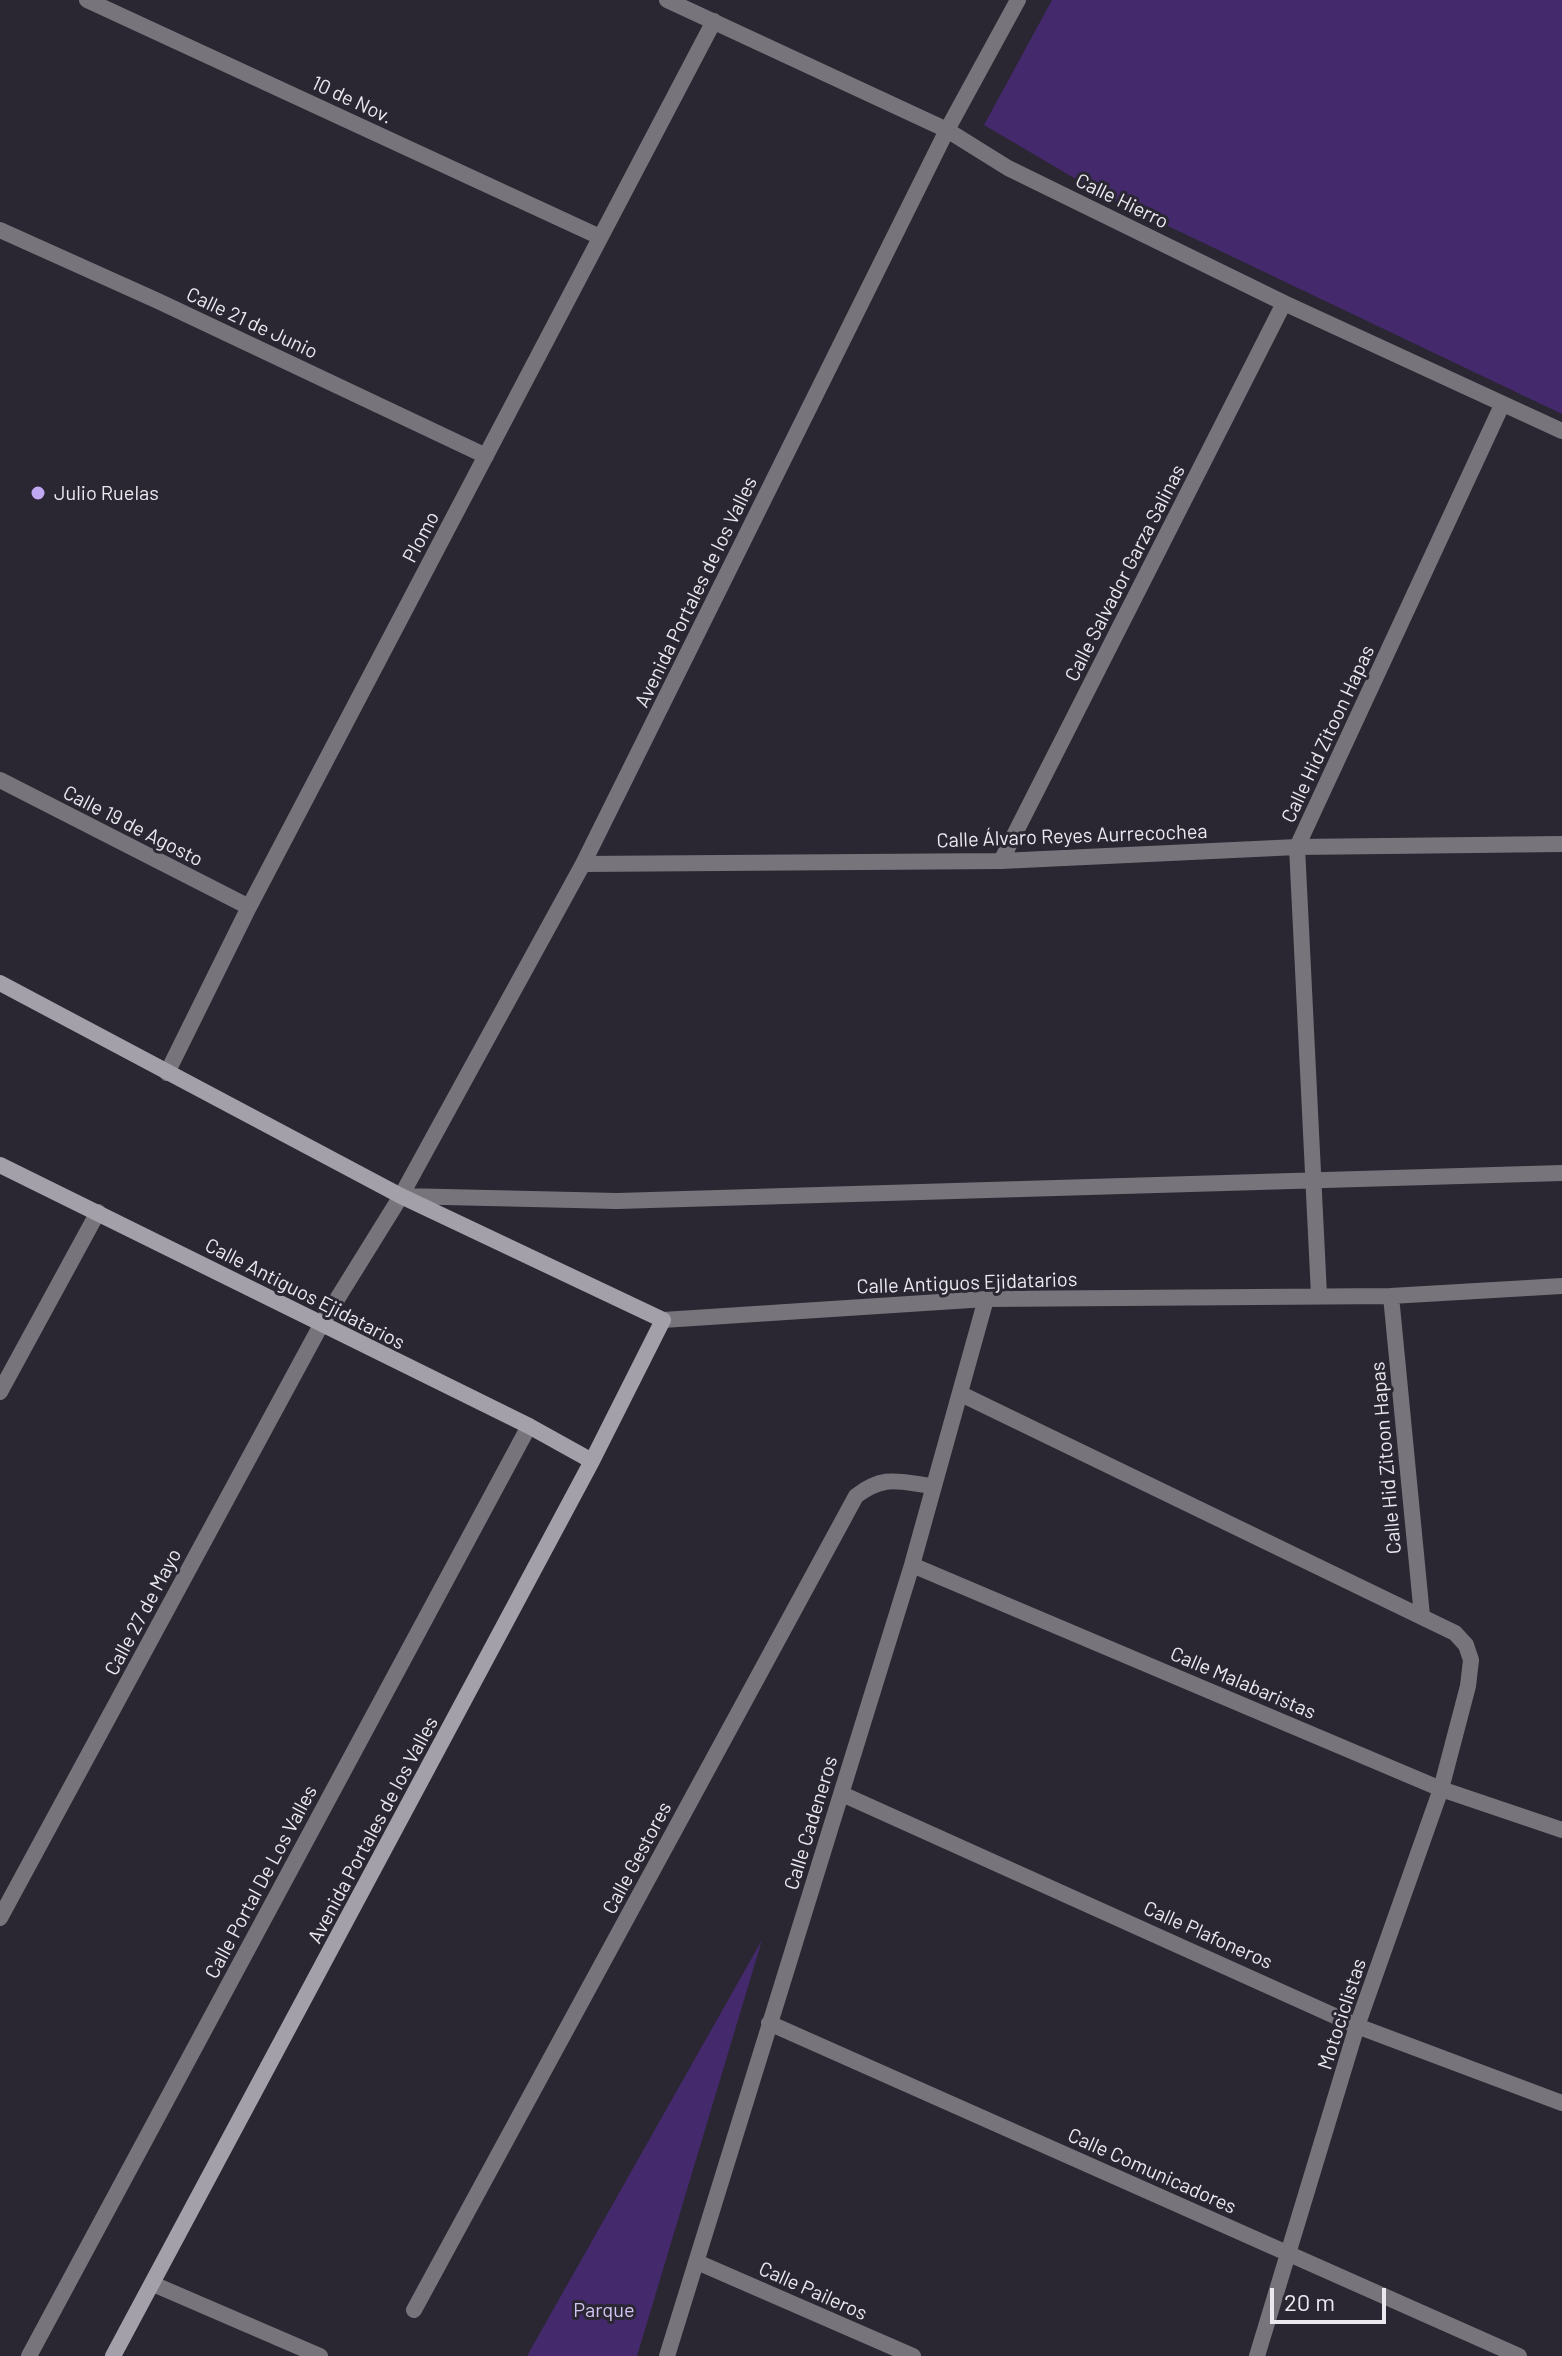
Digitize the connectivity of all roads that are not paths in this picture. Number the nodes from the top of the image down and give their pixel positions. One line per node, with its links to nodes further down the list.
1 (87, 0): 7 (street, 10 de Nov.)
2 (667, 0): 4 (street, Calle Hierro)
3 (1018, 0): 5 (street, Avenida Portales de los Valles)
4 (714, 21): 5 (street, Calle Hierro); 7 (street, Plomo)
5 (947, 130): 8 (street, Calle Hierro); 16 (street, Avenida Portales de los Valles)
6 (0, 230): 11 (street, Calle 21 de Junio)
7 (600, 237): 11 (street, Plomo)
8 (1284, 303): 9 (street, Calle Hierro); 15 (street, Calle Salvador Garza Salinas)
9 (1502, 405): 10 (street, Calle Hierro); 14 (street, Calle Hid Zitoon Hapas)
10 (1562, 431)
11 (486, 456): 17 (street, Plomo)
12 (0, 780): 17 (street, Calle 19 de Agosto)
13 (1560, 841): 14 (street, Calle Álvaro Reyes Aurrecochea)
14 (1297, 847): 15 (street, Calle Álvaro Reyes Aurrecochea); 22 (street, Calle Hid Zitoon Hapas)
15 (1001, 861): 16 (street, Calle Álvaro Reyes Aurrecochea)
16 (583, 864): 23 (street, Avenida Portales de los Valles)
17 (249, 907): 19 (street, Plomo)
18 (0, 983): 19 (street, Calle Antiguos Ejidatarios)
19 (167, 1073): 23 (street, Calle Antiguos Ejidatarios)
20 (0, 1165): 24 (street, Calle Antiguos Ejidatarios)
21 (1562, 1173): 22 (street, Calle Antiguos Ejidatarios)
22 (1314, 1179): 23 (street, Calle Antiguos Ejidatarios); 26 (street, Calle Hid Zitoon Hapas)
23 (401, 1196): 29 (street, Calle Antiguos Ejidatarios); 30 (street, Calle 27 de Mayo)
24 (98, 1212): 30 (street, Calle Antiguos Ejidatarios); 31 (street)
25 (1562, 1286): 27 (street, Calle Antiguos Ejidatarios)
26 (1319, 1295): 27 (street, Calle Antiguos Ejidatarios); 28 (street, Calle Antiguos Ejidatarios)
27 (1391, 1296): 37 (street, Calle Hid Zitoon Hapas)
28 (986, 1299): 29 (street, Calle Antiguos Ejidatarios); 32 (street, Calle Cadeneros)
29 (663, 1320): 34 (street, Avenida Portales de los Valles)
30 (321, 1325): 33 (street, Calle Antiguos Ejidatarios); 41 (street, Calle 27 de Mayo)
31 (0, 1392)
32 (961, 1394): 35 (street, Calle Cadeneros); 37 (street)
33 (529, 1426): 34 (street, Calle Antiguos Ejidatarios); 49 (street, Calle Portal De Los Valles)
34 (592, 1461): 47 (street, Avenida Portales de los Valles)
35 (933, 1486): 36 (street, Calle Cadeneros); 48 (street, Calle Gestores)
36 (912, 1565): 38 (street, Calle Malabaristas); 39 (street, Calle Cadeneros)
37 (1422, 1616): 38 (street, Motociclistas)
38 (1441, 1789): 40 (street, Calle Malabaristas); 43 (street, Motociclistas)
39 (842, 1794): 42 (street, Calle Cadeneros); 43 (street, Calle Plafoneros)
40 (1562, 1830)
41 (0, 1918)
42 (769, 2023): 45 (street, Calle Comunicadores); 46 (street, Calle Cadeneros)
43 (1357, 2026): 44 (street, Calle Plafoneros); 45 (street, Motociclistas)
44 (1562, 2103)
45 (1288, 2253): 54 (street, Motociclistas); 55 (street, Calle Comunicadores)
46 (697, 2262): 52 (street, Calle Cadeneros); 53 (street, Calle Paileros)
47 (153, 2284): 50 (street, Avenida Portales de los Valles); 51 (street)
48 (414, 2310)
49 (29, 2356)
50 (113, 2356)
51 (320, 2356)
52 (667, 2356)
53 (913, 2356)
54 (1257, 2356)
55 (1519, 2356)

